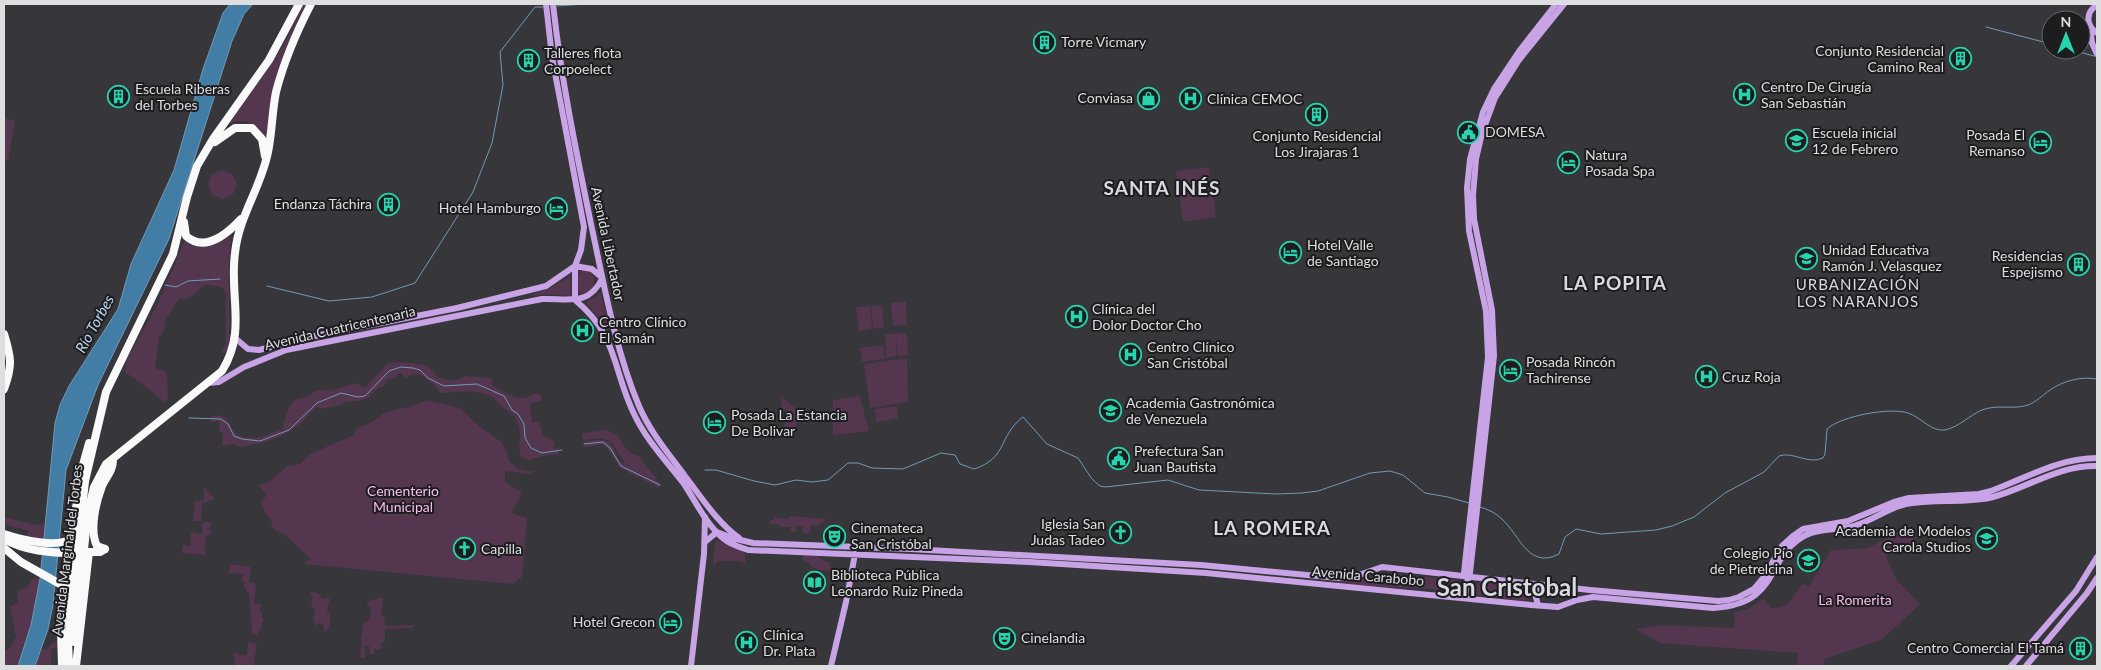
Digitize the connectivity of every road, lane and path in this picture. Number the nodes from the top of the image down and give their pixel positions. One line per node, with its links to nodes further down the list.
1 (299, 4): 9 (highway, Avenida Marginal del Torbes)
2 (312, 4): 10 (highway)
3 (546, 4): 13 (main road, Avenida Libertador)
4 (553, 4): 14 (main road, Avenida Libertador)
5 (1556, 4): 39 (main road)
6 (1564, 4): 41 (main road)
7 (2091, 34): 8 (main road)
8 (2097, 54)
9 (209, 147): 10 (highway); 11 (highway, Avenida Marginal del Torbes)
10 (266, 160): 12 (highway)
11 (183, 216): 12 (highway); 20 (highway, Avenida Marginal del Torbes)
12 (242, 217): 17 (highway)
13 (575, 266): 14 (main road); 15 (main road, Avenida Libertador); 17 (main road, Avenida Cuatricentenaria)
14 (602, 279): 15 (main road); 30 (main road, Avenida Libertador)
15 (575, 300): 18 (main road, Avenida Cuatricentenaria); 24 (main road)
16 (4, 334): 19 (highway)
17 (235, 338): 18 (highway)
18 (208, 382): 22 (highway, Avenida Cuatricentenaria)
19 (4, 389)
20 (95, 434): 25 (highway); 48 (highway, Avenida Marginal del Torbes, bridge)
21 (2097, 458): 44 (main road, Avenida Carabobo)
22 (113, 460): 28 (highway); 48 (highway, Avenida Marginal del Torbes, bridge)
23 (2097, 466): 47 (main road, Avenida Carabobo)
24 (705, 516): 26 (main road); 31 (main road)
25 (73, 532): 27 (highway); 28 (highway)
26 (717, 532): 30 (main road, Avenida Carabobo); 31 (main road); 37 (main road, Avenida Carabobo)
27 (4, 534)
28 (94, 534): 34 (highway)
29 (4, 539): 36 (highway)
30 (742, 540): 32 (main road, Avenida Carabobo)
31 (705, 542): 52 (main road)
32 (850, 546): 37 (main road); 40 (main road, Avenida Carabobo)
33 (4, 548): 45 (highway)
34 (105, 549): 35 (highway); 36 (highway)
35 (89, 552): 36 (highway); 51 (highway)
36 (70, 553): 45 (highway)
37 (855, 554): 46 (main road, Avenida Carabobo); 53 (main road)
38 (2097, 557): 54 (main road)
39 (1465, 563): 40 (main road); 41 (main road)
40 (1449, 575): 41 (main road, Avenida Carabobo)
41 (1468, 577): 43 (main road, Avenida Carabobo); 46 (main road)
42 (2097, 578): 55 (main road)
43 (1530, 584): 44 (main road, Avenida Carabobo); 47 (main road)
44 (1542, 584): 47 (main road)
45 (67, 588): 49 (highway)
46 (1465, 598): 47 (main road, Avenida Carabobo)
47 (1534, 605)
48 (71, 641): 50 (highway, Avenida Marginal del Torbes); 51 (highway, Avenida Marginal del Torbes)
49 (62, 666)
50 (69, 666)
51 (75, 666)
52 (691, 666)
53 (831, 666)
54 (2011, 666)
55 (2026, 666)

